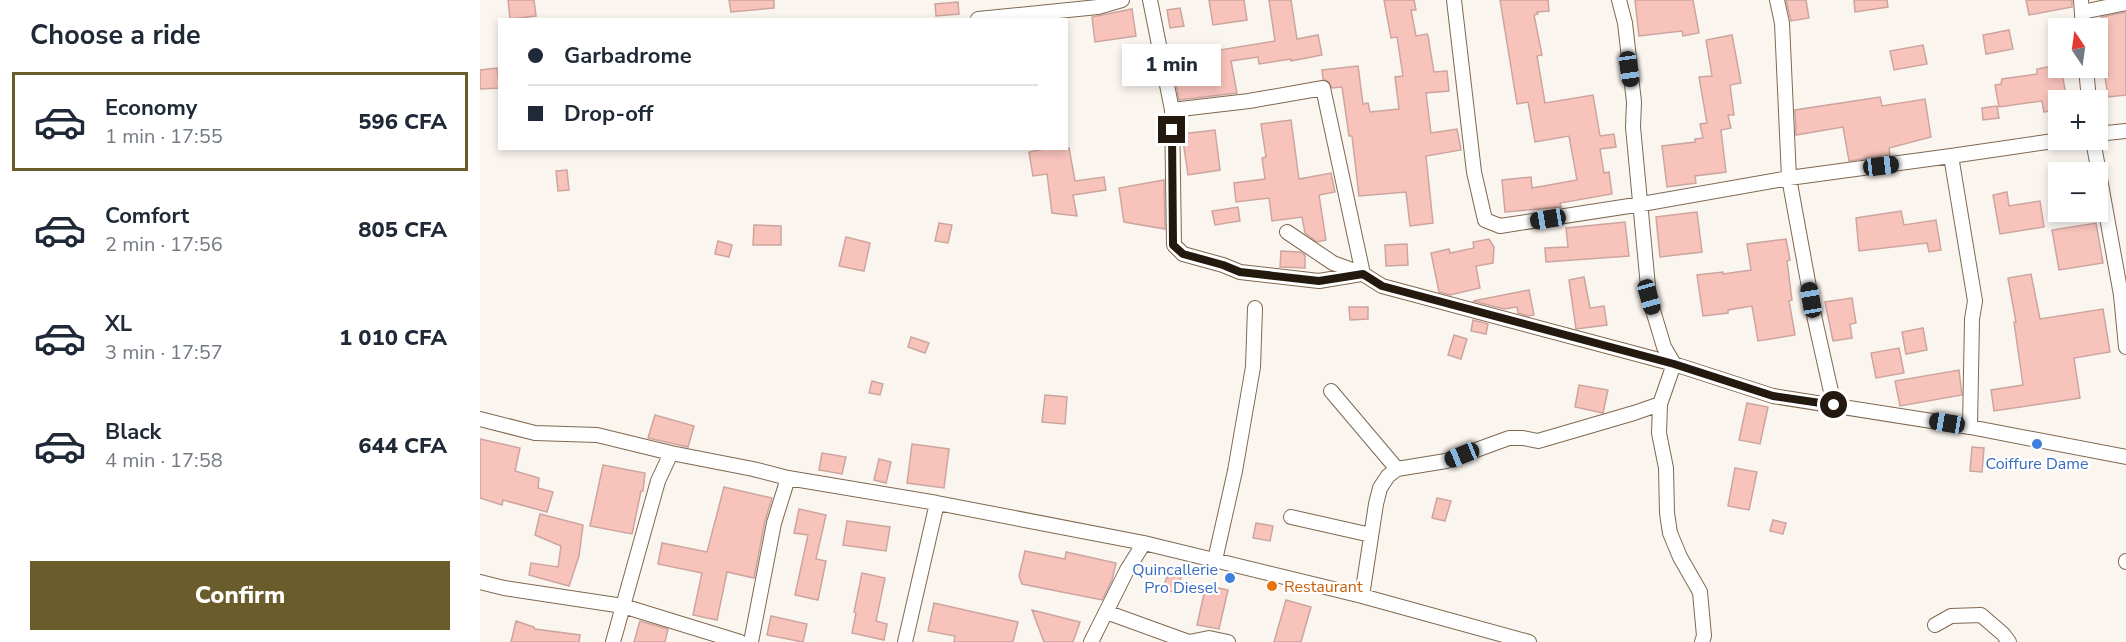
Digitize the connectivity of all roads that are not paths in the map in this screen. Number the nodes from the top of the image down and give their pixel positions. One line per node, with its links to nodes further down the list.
1 (1122, 0): 8 (street)
2 (1150, 0): 9 (street)
3 (1454, 0): 16 (street)
4 (1618, 0): 16 (street)
5 (1777, 0): 15 (street)
6 (2126, 3): 7 (street)
7 (2081, 6)
8 (988, 18)
9 (1172, 110): 18 (street); 18 (street)
10 (2126, 131): 11 (street)
11 (2108, 133)
12 (2048, 142): 14 (street)
13 (2095, 150): 19 (street)
14 (1951, 156): 15 (street); 27 (street)
15 (1789, 178): 16 (street); 25 (street)
16 (1642, 204): 22 (street)
17 (1287, 232): 18 (street)
18 (1363, 274): 22 (street)
19 (2124, 294): 21 (street)
20 (1255, 308): 36 (street)
21 (2126, 347)
22 (1674, 364): 24 (street); 25 (street)
23 (1332, 391): 30 (street)
24 (1660, 404): 30 (street); 50 (street)
25 (1834, 405): 27 (street)
26 (480, 419): 28 (street)
27 (1970, 427): 29 (street)
28 (671, 453): 31 (street); 39 (street)
29 (2126, 457)
30 (1397, 469): 34 (street)
31 (788, 478): 32 (street); 44 (street)
32 (937, 503): 35 (street); 45 (street)
33 (1290, 517): 34 (street)
34 (1371, 535): 38 (street)
35 (1144, 543): 36 (street); 40 (street)
36 (1215, 560): 38 (street)
37 (480, 582): 39 (street)
38 (1362, 596): 49 (street)
39 (622, 606): 42 (street); 43 (street)
40 (1106, 612): 46 (street); 47 (street)
41 (1935, 624): 51 (street)
42 (613, 642)
43 (740, 642)
44 (751, 642)
45 (905, 642)
46 (1091, 642)
47 (1189, 642): 48 (street)
48 (1228, 642)
49 (1529, 642)
50 (1702, 642)
51 (2009, 642)

